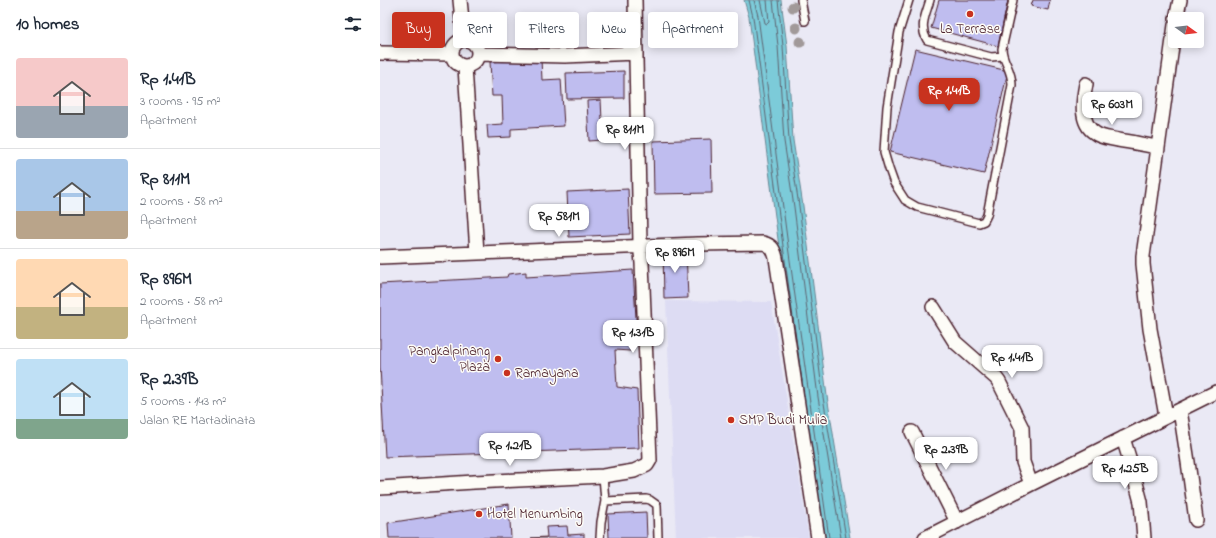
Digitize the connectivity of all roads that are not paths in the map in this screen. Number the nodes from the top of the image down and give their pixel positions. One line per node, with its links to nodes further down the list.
1 (460, 0): 8 (street)
2 (635, 0): 15 (street)
3 (801, 0): 10 (lane)
4 (909, 0): 18 (lane)
5 (930, 0): 18 (lane)
6 (1013, 0): 18 (lane)
7 (1180, 0): 9 (street)
8 (461, 12)
9 (1177, 12)
10 (805, 21)
11 (454, 48): 16 (street)
12 (478, 48): 17 (street)
13 (1172, 48): 21 (street)
14 (380, 53): 16 (street)
15 (636, 53): 17 (street); 22 (street)
16 (452, 54): 19 (street)
17 (479, 54): 19 (street)
18 (1003, 56)
19 (465, 67): 23 (street)
20 (1086, 84): 21 (street)
21 (1158, 147): 28 (street)
22 (641, 247): 23 (street); 31 (street); 39 (street)
23 (477, 253): 24 (street)
24 (380, 257)
25 (933, 307): 32 (street)
26 (1216, 392): 27 (street)
27 (1180, 410): 28 (street); 35 (street)
28 (1166, 416): 30 (street)
29 (912, 432): 36 (street)
30 (1123, 438): 32 (street); 41 (street)
31 (604, 476): 33 (street); 34 (lane)
32 (1031, 484): 36 (street)
33 (380, 488)
34 (605, 501): 37 (lane); 38 (lane)
35 (1196, 520)
36 (957, 522): 40 (street)
37 (600, 538)
38 (658, 538)
39 (818, 538)
40 (925, 538)
41 (1144, 538)

